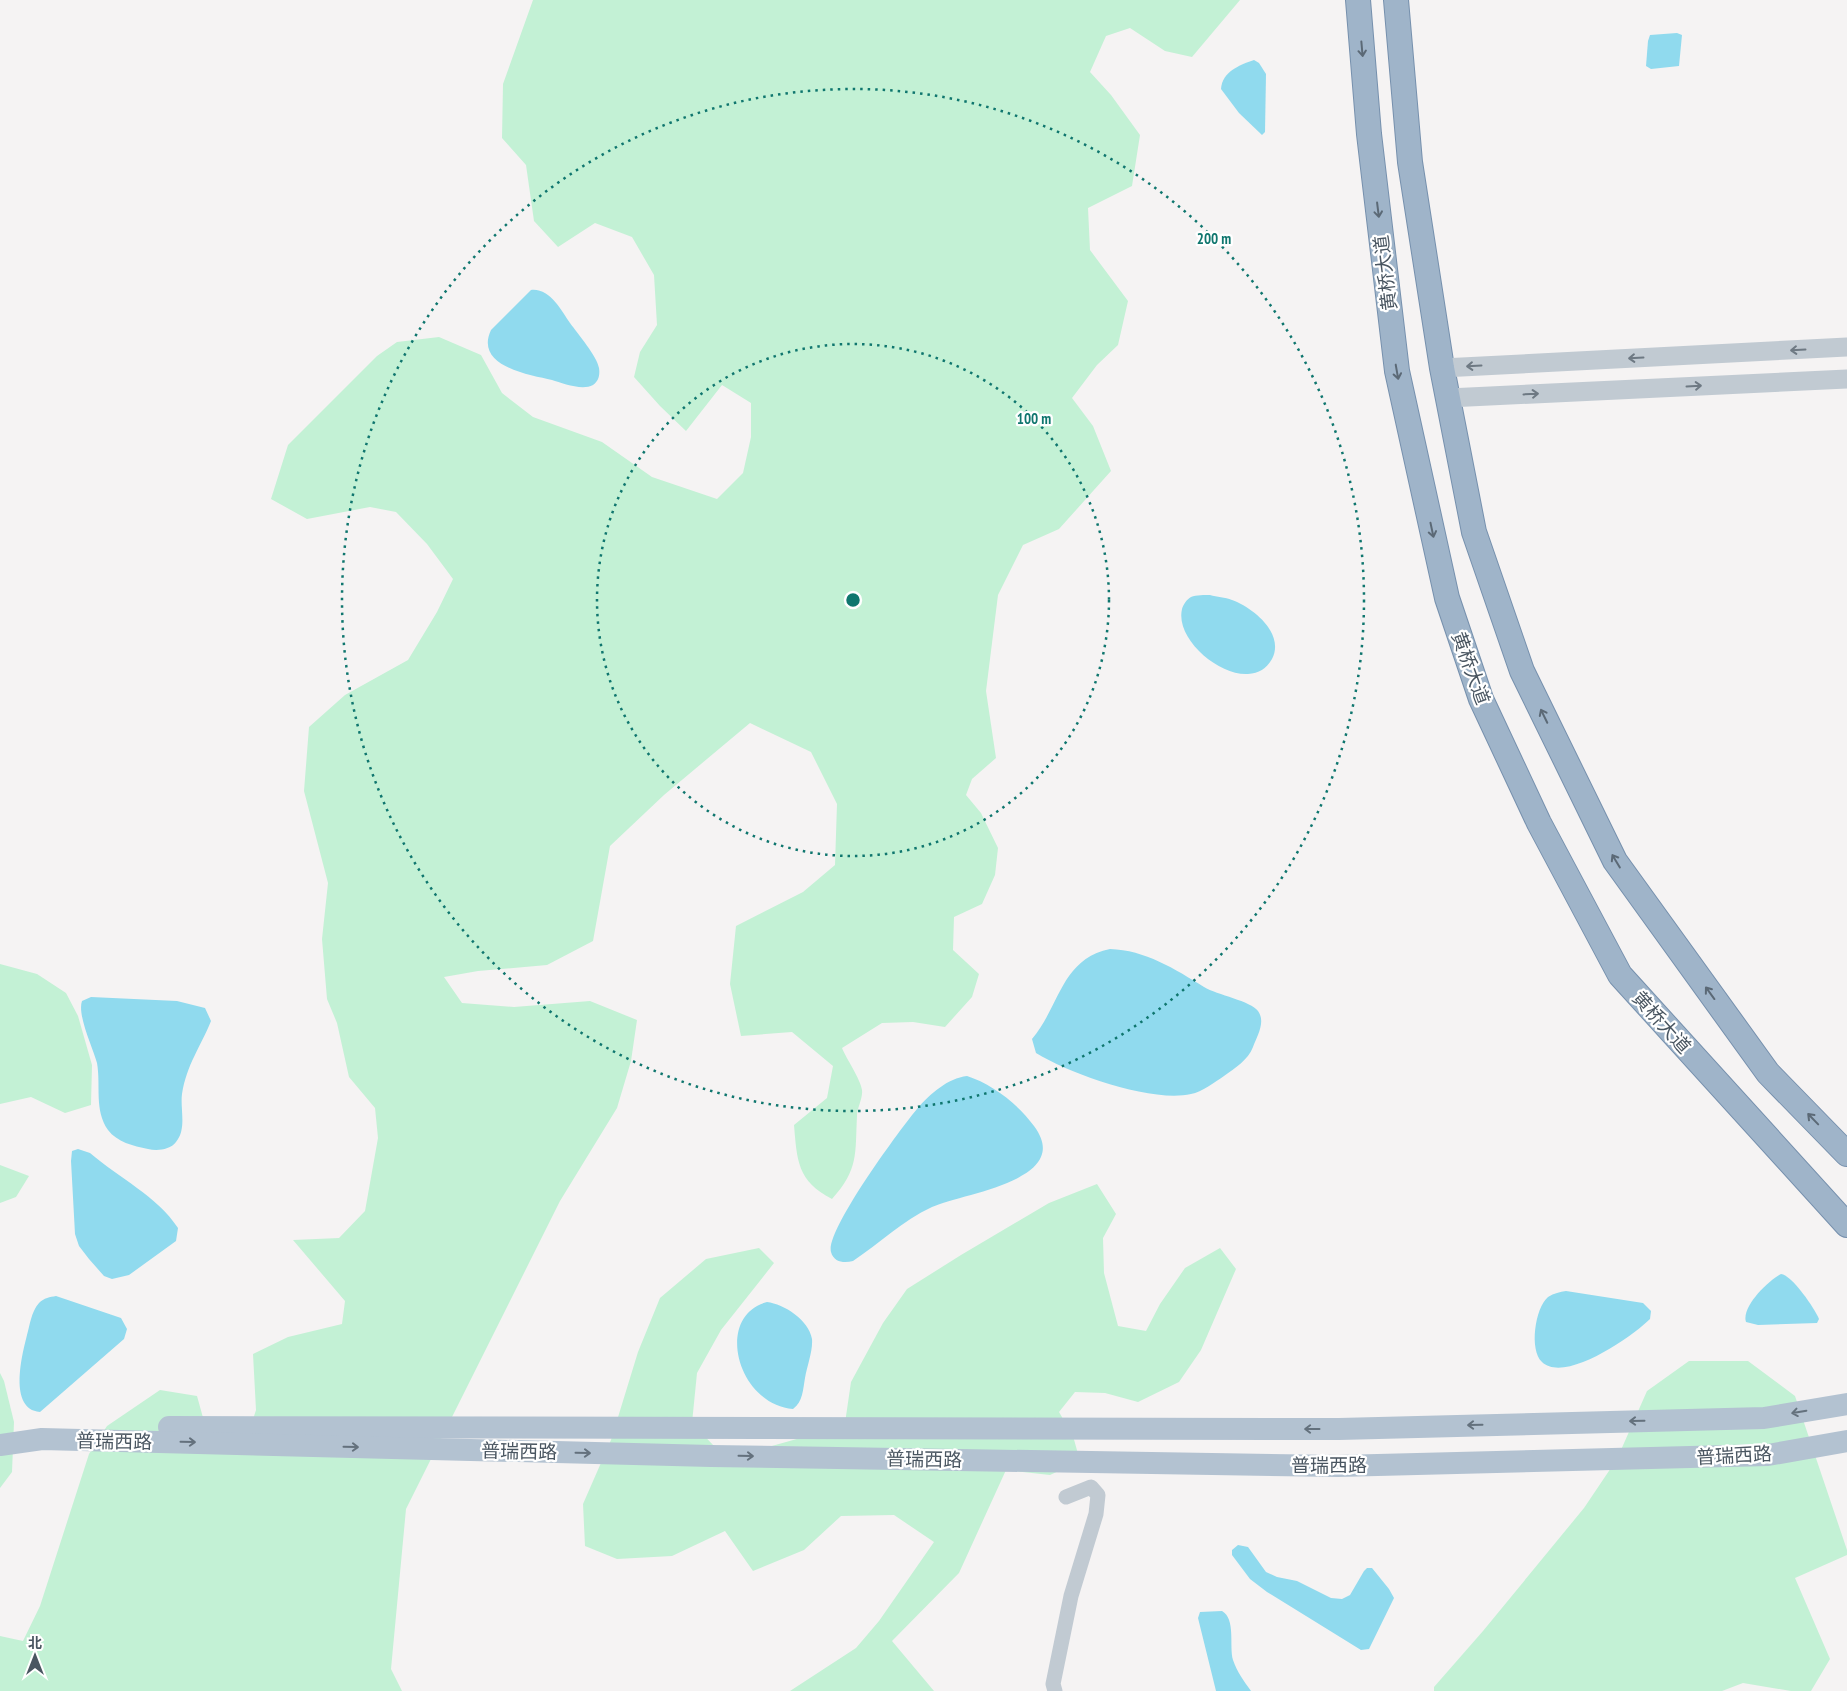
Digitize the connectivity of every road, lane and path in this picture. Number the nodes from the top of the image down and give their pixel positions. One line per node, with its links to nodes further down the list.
1 (1358, 0): 8 (highway, 黄桥大道, one-way to 8)
2 (1396, 0): 4 (highway)
3 (1847, 347): 4 (street, one-way to 4)
4 (1442, 368): 6 (highway)
5 (1847, 379): 6 (street, one-way to 5)
6 (1448, 398): 7 (highway, one-way to 6)
7 (1847, 1154)
8 (1847, 1225)
9 (1847, 1404): 10 (main road, 普瑞西路, one-way to 10)
10 (0, 1431)
11 (1847, 1441): 12 (main road, 普瑞西路, one-way to 11)
12 (0, 1445)
13 (1066, 1497): 14 (street)
14 (1055, 1691)

